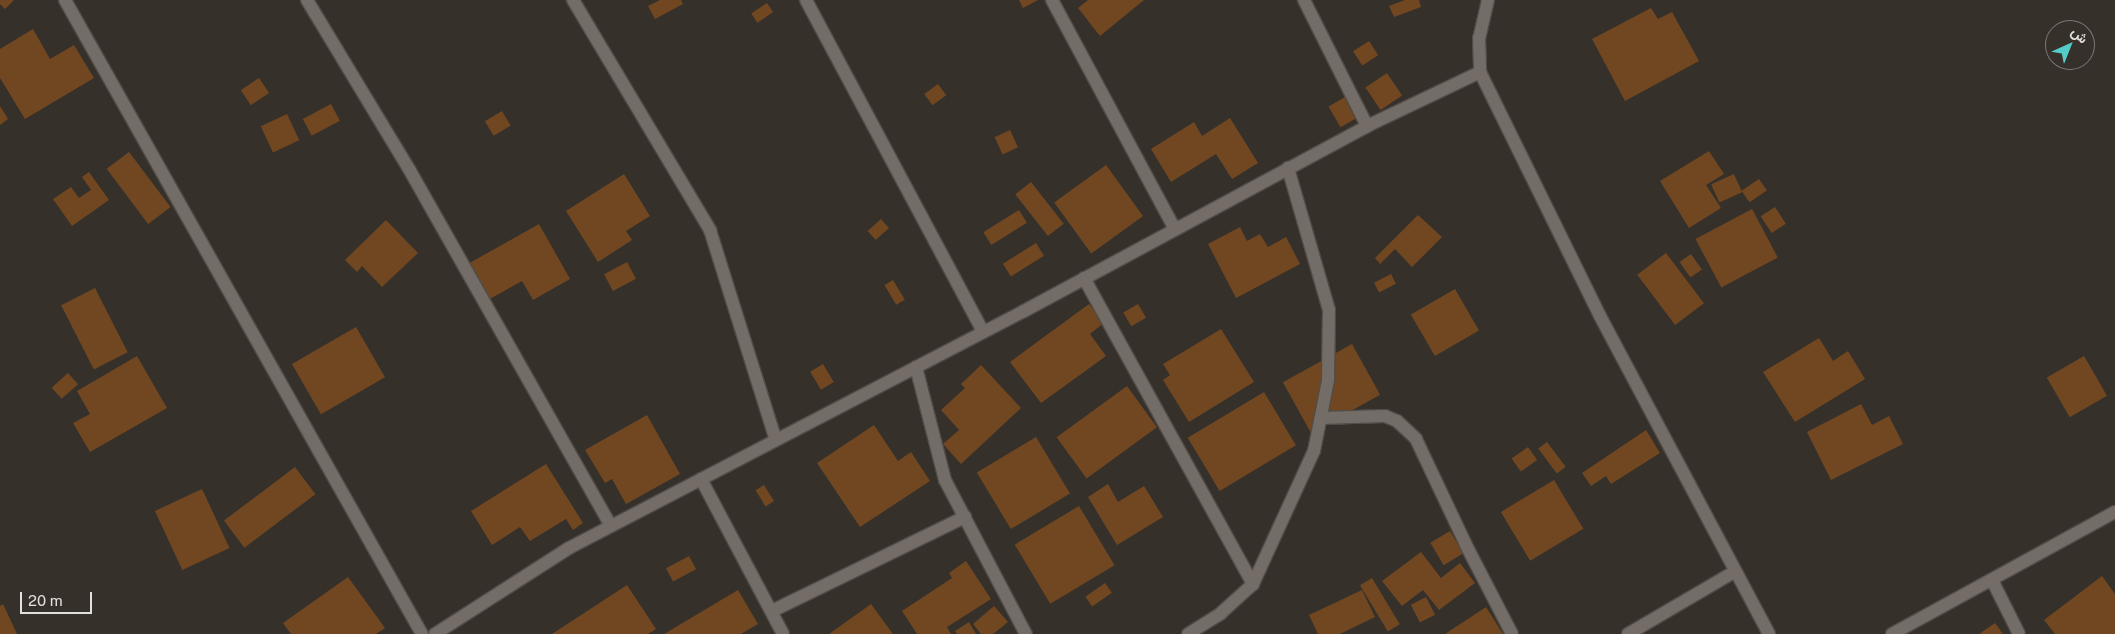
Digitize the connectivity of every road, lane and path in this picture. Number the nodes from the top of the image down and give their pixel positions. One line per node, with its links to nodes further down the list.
1 (66, 0): 25 (street)
2 (307, 0): 20 (street)
3 (573, 0): 16 (street)
4 (806, 0): 13 (street)
5 (1052, 0): 11 (street)
6 (1304, 0): 9 (street)
7 (1488, 0): 8 (street)
8 (1480, 72): 9 (street); 21 (street)
9 (1367, 126): 10 (street)
10 (1288, 168): 11 (street); 15 (street)
11 (1175, 229): 12 (street)
12 (1084, 278): 13 (street); 23 (street)
13 (983, 332): 14 (street)
14 (916, 367): 16 (street); 19 (street)
15 (1321, 418): 23 (street); 30 (street)
16 (776, 440): 17 (street)
17 (701, 479): 20 (street); 24 (street)
18 (2115, 512): 22 (street)
19 (965, 518): 24 (street); 28 (street)
20 (611, 526): 26 (street)
21 (1734, 572): 31 (street); 32 (street)
22 (1992, 580): 33 (street); 34 (street)
23 (1253, 584): 29 (street)
24 (772, 611): 27 (street)
25 (422, 634)
26 (435, 634)
27 (783, 634)
28 (1026, 634)
29 (1188, 634)
30 (1512, 634)
31 (1628, 634)
32 (1769, 634)
33 (1892, 634)
34 (2019, 634)

